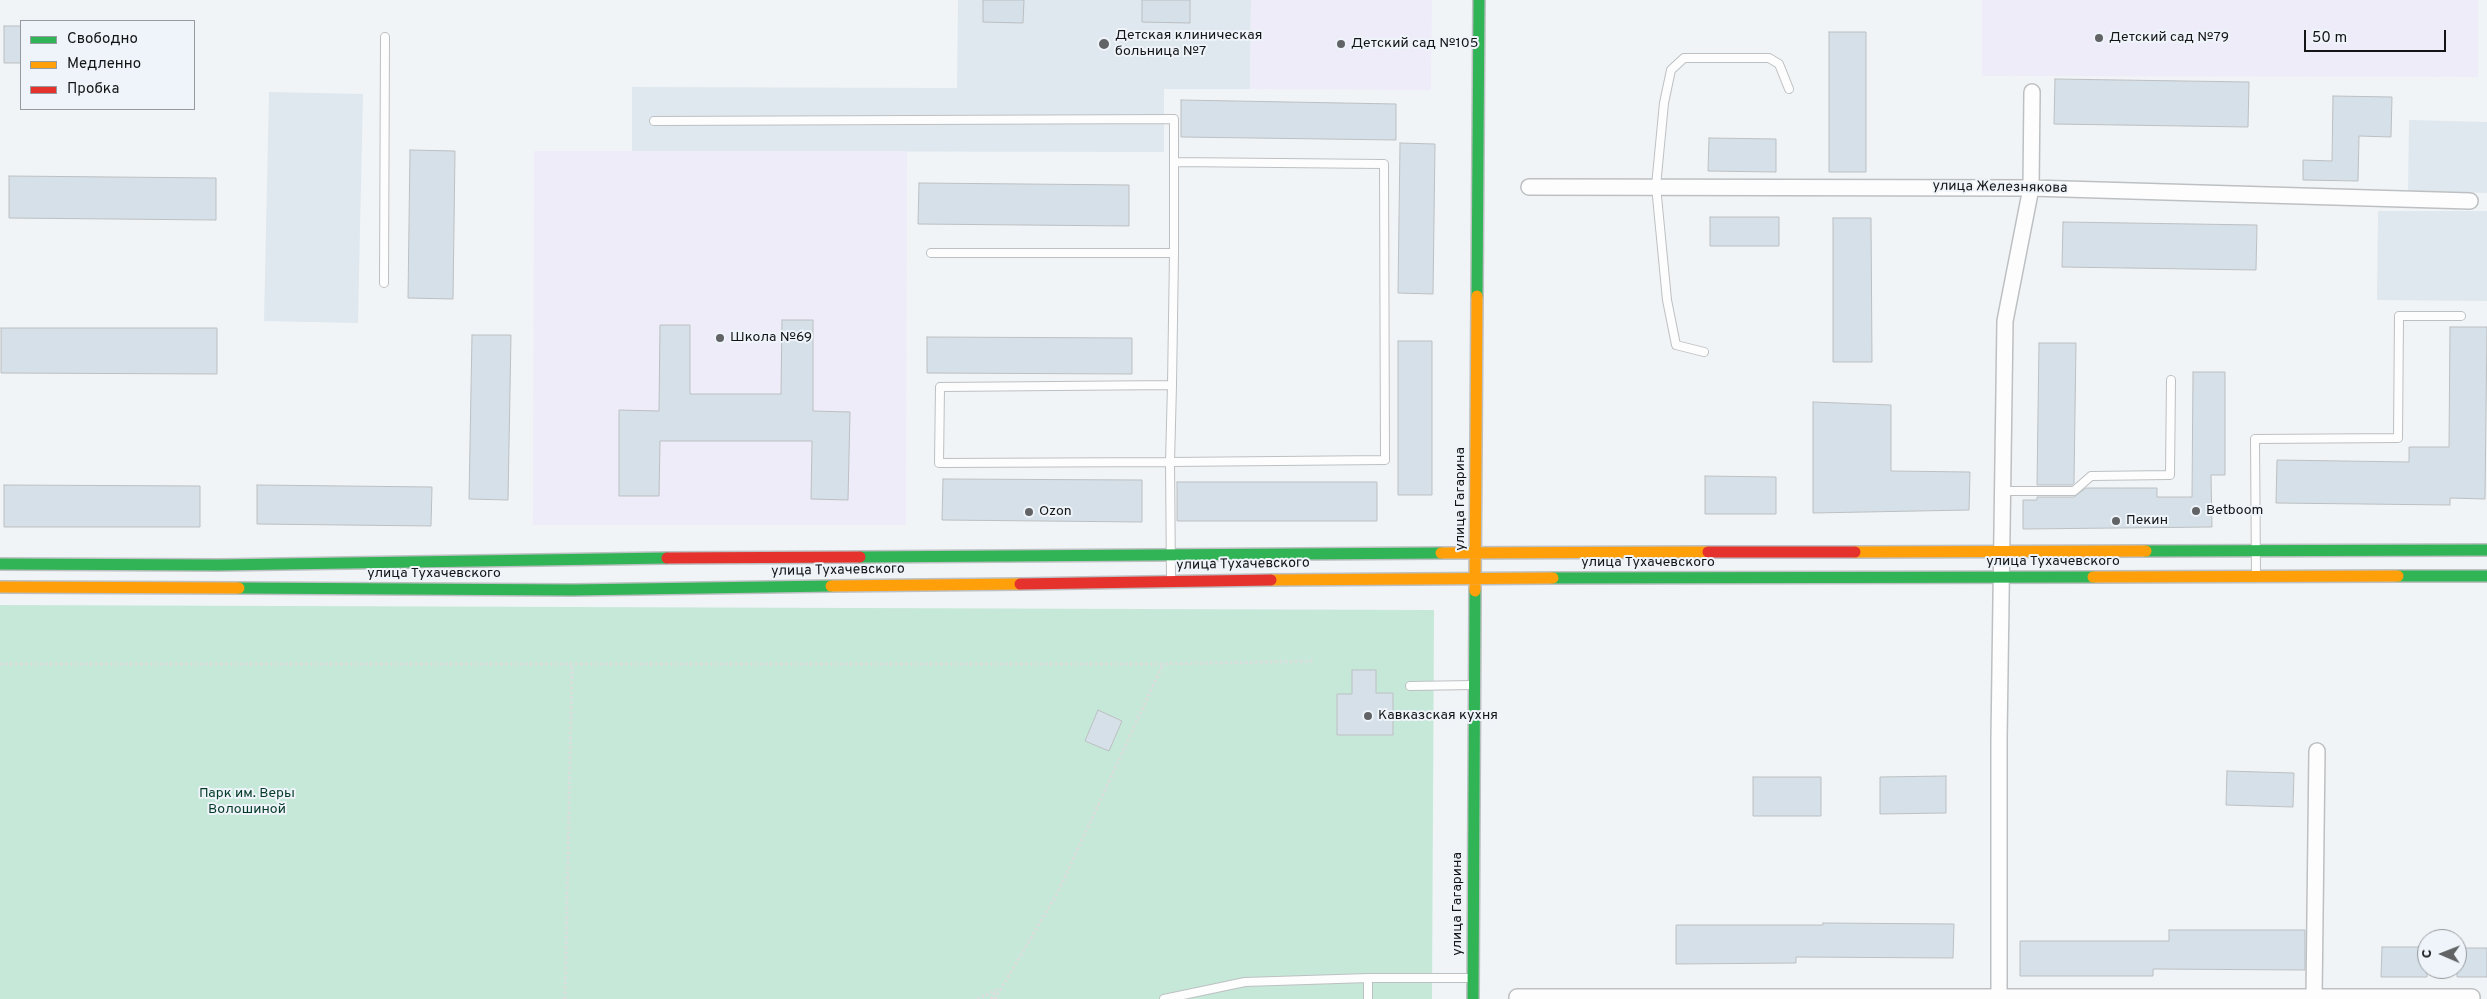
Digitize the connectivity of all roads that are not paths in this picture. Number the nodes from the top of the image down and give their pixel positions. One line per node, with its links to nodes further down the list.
1 (1479, 0): 23 (main road, улица Гагарина)
2 (385, 37): 13 (lane)
3 (1788, 89): 7 (lane)
4 (2032, 92): 9 (street)
5 (654, 120): 6 (lane)
6 (1174, 162): 12 (lane); 18 (lane)
7 (1656, 186): 8 (street, улица Железнякова); 9 (street, улица Железнякова); 15 (lane)
8 (1529, 187)
9 (2031, 188): 10 (street, улица Железнякова); 19 (street)
10 (2470, 201)
11 (931, 253): 12 (lane)
12 (1174, 253): 17 (lane)
13 (384, 283)
14 (2461, 316): 22 (lane)
15 (1704, 352)
16 (2171, 380): 19 (lane)
17 (1172, 386): 18 (lane); 18 (lane)
18 (1170, 462): 24 (lane)
19 (2002, 491): 21 (street)
20 (2487, 550): 22 (main road, улица Тухачевского)
21 (2002, 552): 22 (main road, улица Тухачевского); 23 (main road, улица Тухачевского); 27 (street)
22 (2256, 552): 28 (lane)
23 (1476, 553): 24 (main road, улица Тухачевского); 29 (main road, улица Гагарина)
24 (1171, 555): 25 (main road, улица Тухачевского); 30 (lane)
25 (0, 564)
26 (2487, 576): 28 (main road, улица Тухачевского)
27 (2002, 577): 28 (main road, улица Тухачевского); 29 (main road, улица Тухачевского); 40 (street)
28 (2256, 577)
29 (1476, 578): 30 (main road, улица Тухачевского); 32 (main road, улица Гагарина)
30 (1171, 581): 31 (main road, улица Тухачевского)
31 (0, 587)
32 (1475, 685): 33 (lane); 36 (main road, улица Гагарина)
33 (1410, 686)
34 (2318, 751): 38 (street)
35 (1368, 978): 36 (lane); 42 (lane); 43 (lane)
36 (1473, 978): 44 (main road, улица Гагарина)
37 (1517, 997): 40 (street)
38 (2314, 997): 40 (street); 41 (street)
39 (2472, 997): 41 (street)
40 (1999, 998)
41 (2350, 998)
42 (1164, 999)
43 (1368, 999)
44 (1473, 999)

